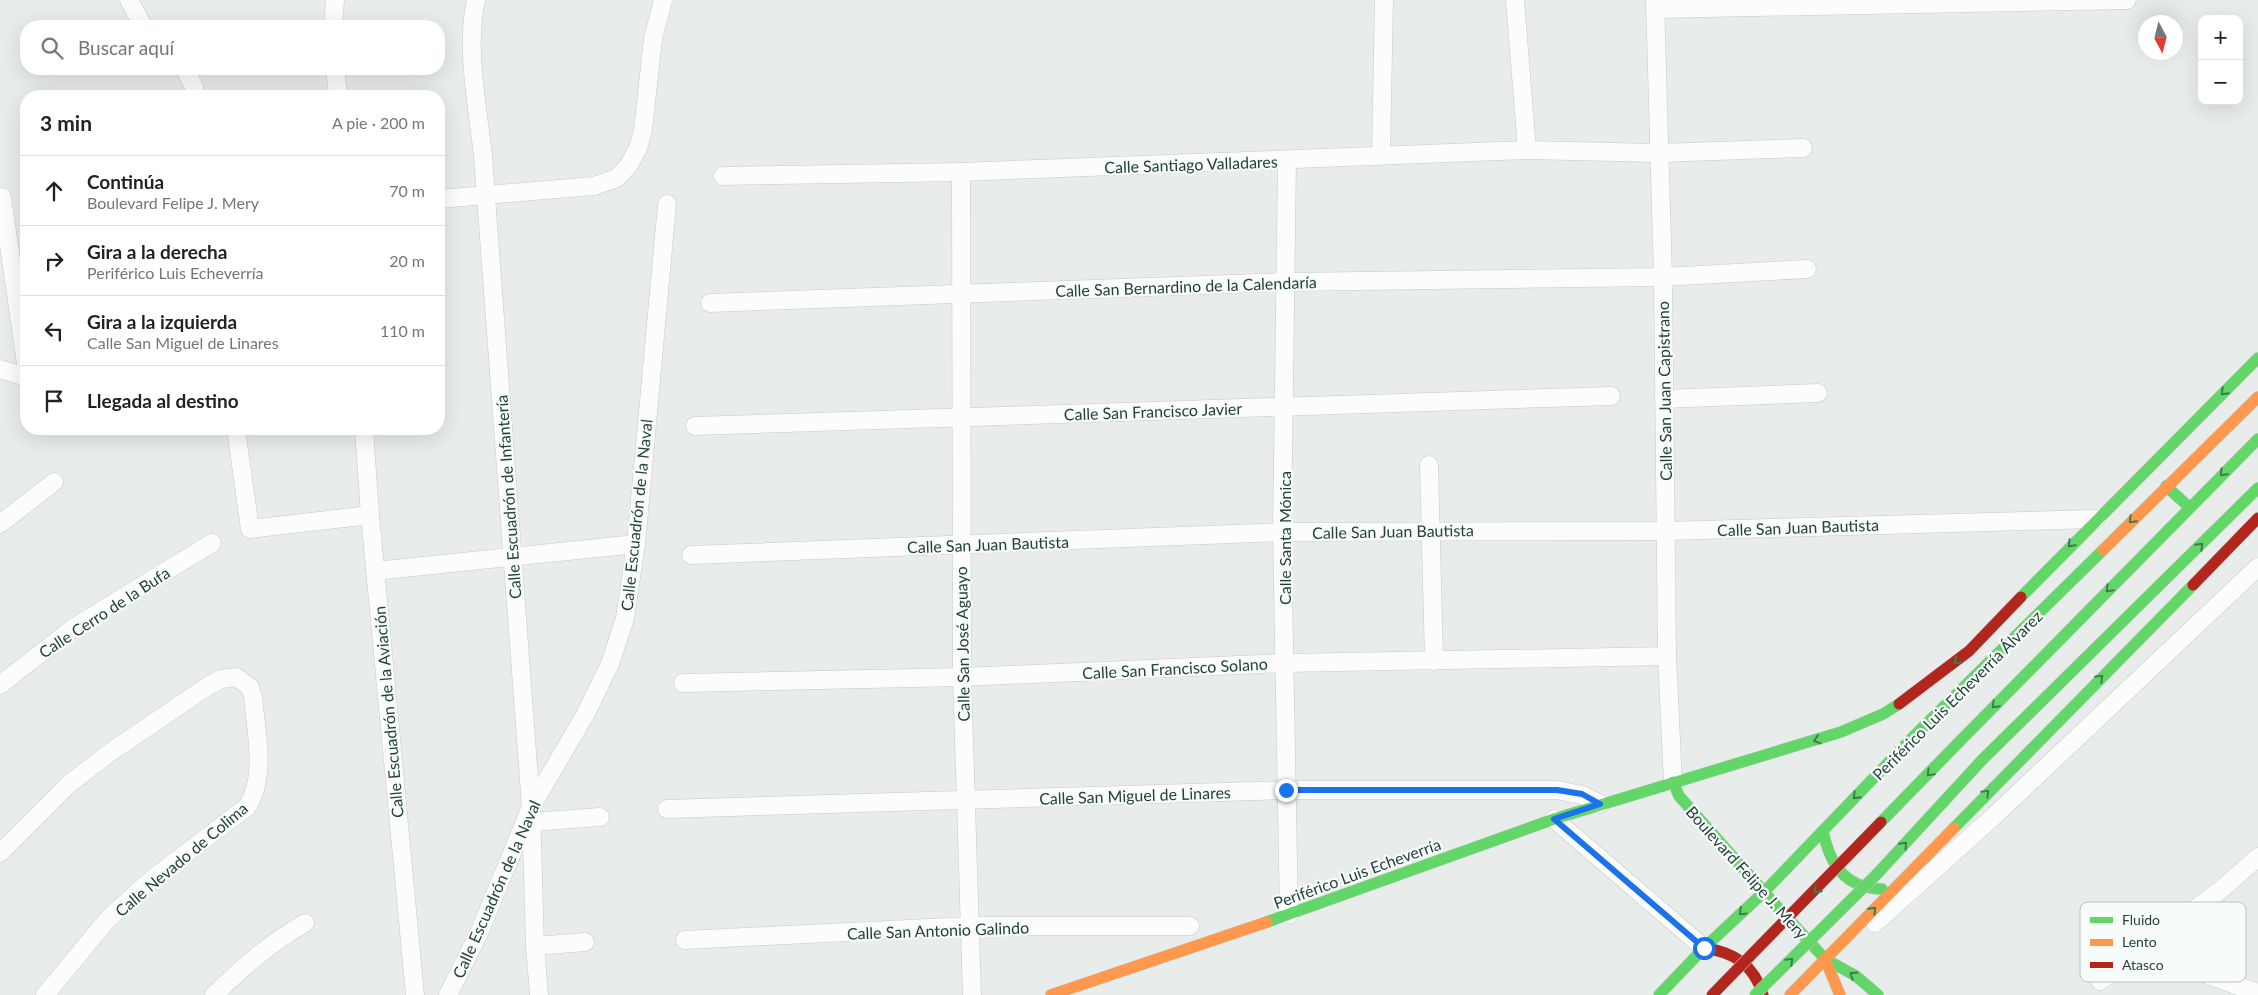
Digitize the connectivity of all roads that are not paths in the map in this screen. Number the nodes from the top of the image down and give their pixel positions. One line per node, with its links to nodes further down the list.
1 (129, 0): 9 (street)
2 (335, 0): 10 (street)
3 (476, 0): 22 (street, Calle Escuadrón de Infantería)
4 (663, 0): 22 (street)
5 (1384, 0): 18 (street)
6 (1514, 0): 16 (street)
7 (2128, 0): 8 (street)
8 (1655, 5): 17 (street, Calle San Juan Capistrano)
9 (140, 20)
10 (333, 20)
11 (188, 75): 13 (street)
12 (336, 75): 14 (street)
13 (194, 90)
14 (337, 90)
15 (1803, 148): 17 (street, Calle Santiago Valladares)
16 (1527, 150): 17 (street, Calle Santiago Valladares); 18 (street, Calle Santiago Valladares)
17 (1659, 153): 27 (street, Calle San Juan Capistrano)
18 (1380, 156): 19 (street, Calle Santiago Valladares)
19 (1287, 161): 20 (street, Calle Santiago Valladares); 28 (street, Calle Santa Mónica)
20 (961, 172): 21 (street, Calle Santiago Valladares); 29 (street, Calle San José Aguayo)
21 (723, 176)
22 (485, 196): 24 (street); 62 (street, Calle Escuadrón de Infantería)
23 (2, 197): 31 (street)
24 (445, 199)
25 (667, 204): 59 (street, Calle Escuadrón de la Naval)
26 (1806, 268): 27 (street, Calle San Bernardino de la Calendaría)
27 (1663, 277): 28 (street, Calle San Bernardino de la Calendaría); 38 (street, Calle San Juan Capistrano)
28 (1286, 282): 29 (street, Calle San Bernardino de la Calendaría); 39 (street, Calle Santa Mónica)
29 (960, 295): 30 (street, Calle San Bernardino de la Calendaría); 40 (street, Calle San José Aguayo)
30 (710, 303)
31 (20, 322)
32 (2258, 358): 53 (main road, Periférico Luis Echeverría Álvarez, one-way to 53)
33 (0, 369): 34 (street)
34 (20, 375)
35 (1818, 393): 38 (street)
36 (1611, 396): 39 (street, Calle San Francisco Javier)
37 (2258, 397): 47 (main road, Periférico Luis Echeverría Álvarez)
38 (1664, 399): 56 (street, Calle San Juan Capistrano)
39 (1285, 406): 40 (street, Calle San Francisco Javier); 57 (street, Calle Santa Mónica)
40 (961, 418): 41 (street, Calle San Francisco Javier); 60 (street, Calle San José Aguayo)
41 (694, 426)
42 (237, 435): 51 (street)
43 (364, 435): 51 (street, Calle Escuadrón de la Aviación)
44 (2258, 439): 49 (main road, Periférico Luis Echeverría Álvarez, one-way to 49)
45 (1429, 465): 55 (street)
46 (54, 482): 50 (street)
47 (2166, 486): 49 (main road); 66 (main road, Periférico Luis Echeverría Álvarez, one-way to 66)
48 (2258, 488): 109 (main road, one-way to 48, bridge)
49 (2189, 508): 108 (main road, Periférico Luis Echeverría Álvarez, one-way to 108, bridge)
50 (8, 509): 54 (street)
51 (370, 515): 64 (street, Calle Escuadrón de la Aviación)
52 (2258, 518): 84 (main road, one-way to 52)
53 (2096, 519): 56 (street, Calle San Juan Bautista); 65 (main road, Periférico Luis Echeverría Álvarez, one-way to 65)
54 (0, 524)
55 (1430, 530): 56 (street, Calle San Juan Bautista); 57 (street, Calle San Juan Bautista); 68 (street)
56 (1666, 530): 67 (street, Calle San Juan Capistrano)
57 (1282, 532): 60 (street, Calle San Juan Bautista); 69 (street, Calle Santa Mónica)
58 (212, 544): 72 (street, Calle Cerro de la Bufa)
59 (636, 544): 62 (street); 78 (street, Calle Escuadrón de la Naval)
60 (961, 545): 61 (street, Calle San Juan Bautista); 70 (street, Calle San José Aguayo)
61 (691, 555)
62 (512, 557): 64 (street); 78 (street, Calle Escuadrón de Infantería)
63 (2258, 568): 91 (street)
64 (376, 571): 102 (street, Calle Escuadrón de la Aviación)
65 (1992, 626): 66 (main road); 73 (main road, Periférico Luis Echeverría Álvarez, one-way to 73)
66 (2009, 642): 81 (main road, Periférico Luis Echeverría Álvarez, one-way to 81)
67 (1667, 656): 68 (street, Calle San Francisco Solano); 73 (street, Calle San Juan Capistrano)
68 (1434, 662): 69 (street, Calle San Francisco Solano)
69 (1286, 663): 70 (street, Calle San Francisco Solano); 74 (street, Calle Santa Mónica)
70 (962, 677): 71 (street, Calle San Francisco Solano); 75 (street, Calle San José Aguayo)
71 (682, 683)
72 (0, 685)
73 (1673, 782): 76 (main road, Periférico Luis Echeverría); 85 (main road, Boulevard Felipe J. Mery)
74 (1286, 790): 75 (street, Calle San Miguel de Linares); 76 (street, Calle San Miguel de Linares); 87 (street, Calle Santa Mónica)
75 (966, 801): 77 (street, Calle San Miguel de Linares); 89 (street, Calle San José Aguayo)
76 (1600, 804): 80 (main road, Periférico Luis Echeverría)
77 (667, 809)
78 (531, 814): 79 (street); 94 (street, Calle Escuadrón de Infantería); 103 (street, Calle Escuadrón de la Naval)
79 (600, 817)
80 (1554, 819): 87 (main road, Periférico Luis Echeverría); 95 (street)
81 (1823, 831): 84 (main road); 85 (main road, Periférico Luis Echeverría Álvarez)
82 (0, 853): 100 (street, Calle Nevado de Colima)
83 (2258, 858): 86 (street)
84 (1896, 887): 91 (main road, one-way to 84)
85 (1764, 892): 95 (main road, Periférico Luis Echeverría Álvarez, one-way to 95); 96 (main road, Boulevard Felipe J. Mery)
86 (2204, 902)
87 (1289, 915): 106 (main road, Periférico Luis Echeverría)
88 (305, 923): 101 (street)
89 (969, 926): 90 (street, Calle San Antonio Galindo); 92 (street, Calle San Antonio Galindo); 105 (street, Calle San José Aguayo)
90 (1190, 926)
91 (1850, 934): 96 (main road)
92 (686, 940)
93 (585, 942): 94 (street)
94 (535, 946): 104 (street, Calle Escuadrón de Infantería)
95 (1704, 948): 107 (main road, Periférico Luis Echeverría Álvarez); 110 (main road)
96 (1825, 959): 99 (main road, Boulevard Felipe J. Mery); 111 (main road); 112 (main road, Boulevard Felipe J. Mery, one-way to 96)
97 (2228, 982): 98 (street)
98 (2258, 993)
99 (1835, 994)
100 (45, 995)
101 (214, 995)
102 (414, 995)
103 (448, 995)
104 (539, 995)
105 (972, 995)
106 (1051, 995)
107 (1659, 995)
108 (1712, 995)
109 (1755, 995)
110 (1763, 995)
111 (1790, 995)
112 (1878, 995)

